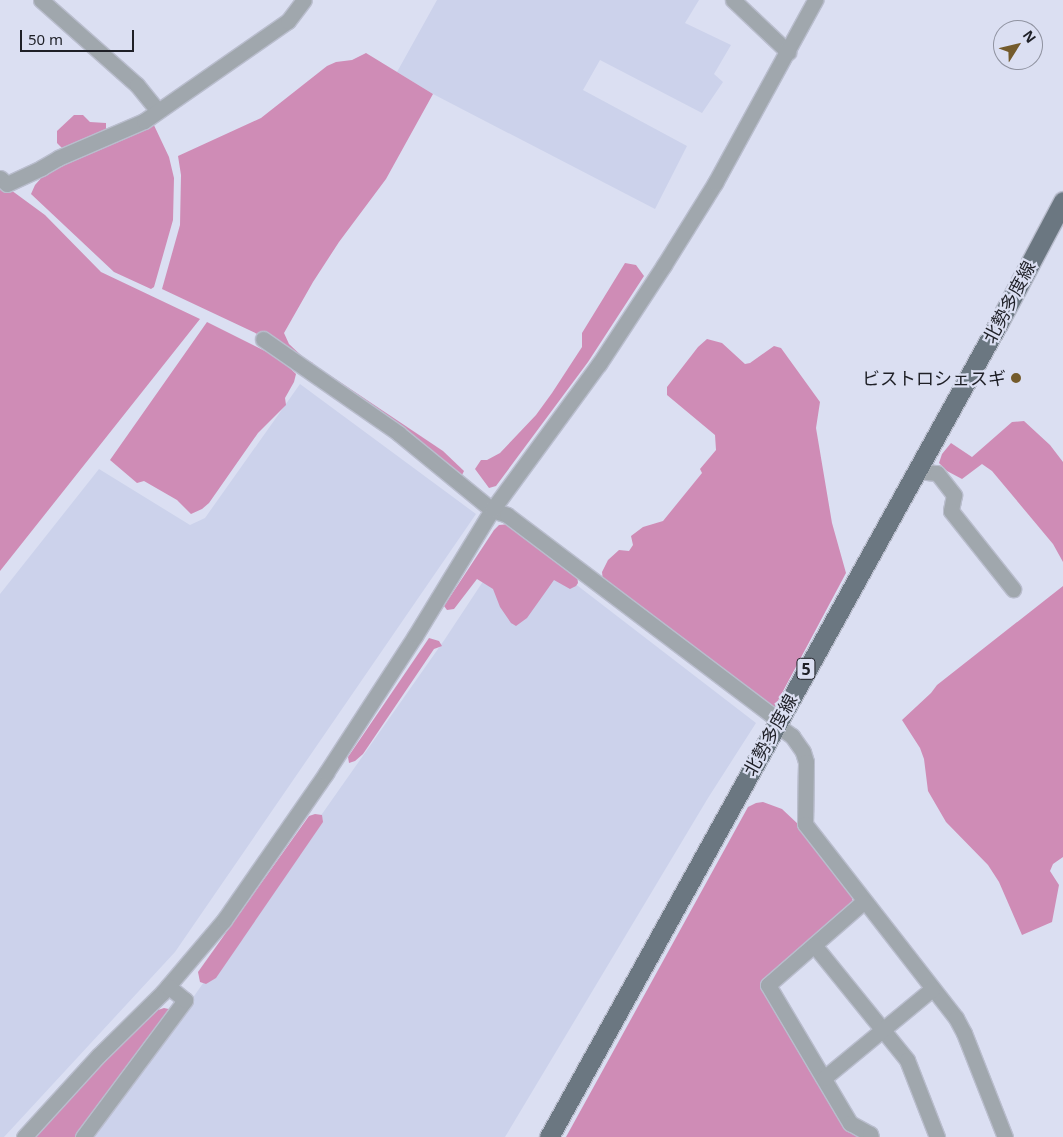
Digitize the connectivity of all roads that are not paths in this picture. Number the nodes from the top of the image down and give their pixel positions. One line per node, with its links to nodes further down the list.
1 (41, 0): 6 (street)
2 (304, 0): 6 (street)
3 (733, 0): 5 (street)
4 (815, 0): 5 (street)
5 (788, 52): 11 (street)
6 (158, 111): 7 (street)
7 (0, 178)
8 (1063, 201): 10 (main road, 北勢多度線 / 5)
9 (263, 339): 11 (street)
10 (917, 471): 12 (street); 13 (main road, 北勢多度線 / 5)
11 (492, 510): 13 (street); 16 (street)
12 (1013, 590)
13 (776, 722): 14 (street); 22 (main road, 北勢多度線 / 5)
14 (863, 902): 15 (street); 17 (street)
15 (814, 945): 18 (street); 19 (street)
16 (168, 986): 20 (street); 21 (street)
17 (932, 989): 18 (street); 25 (street)
18 (883, 1030): 19 (street); 24 (street)
19 (824, 1078): 23 (street)
20 (24, 1137)
21 (83, 1137)
22 (549, 1137)
23 (871, 1137)
24 (937, 1137)
25 (1005, 1137)

